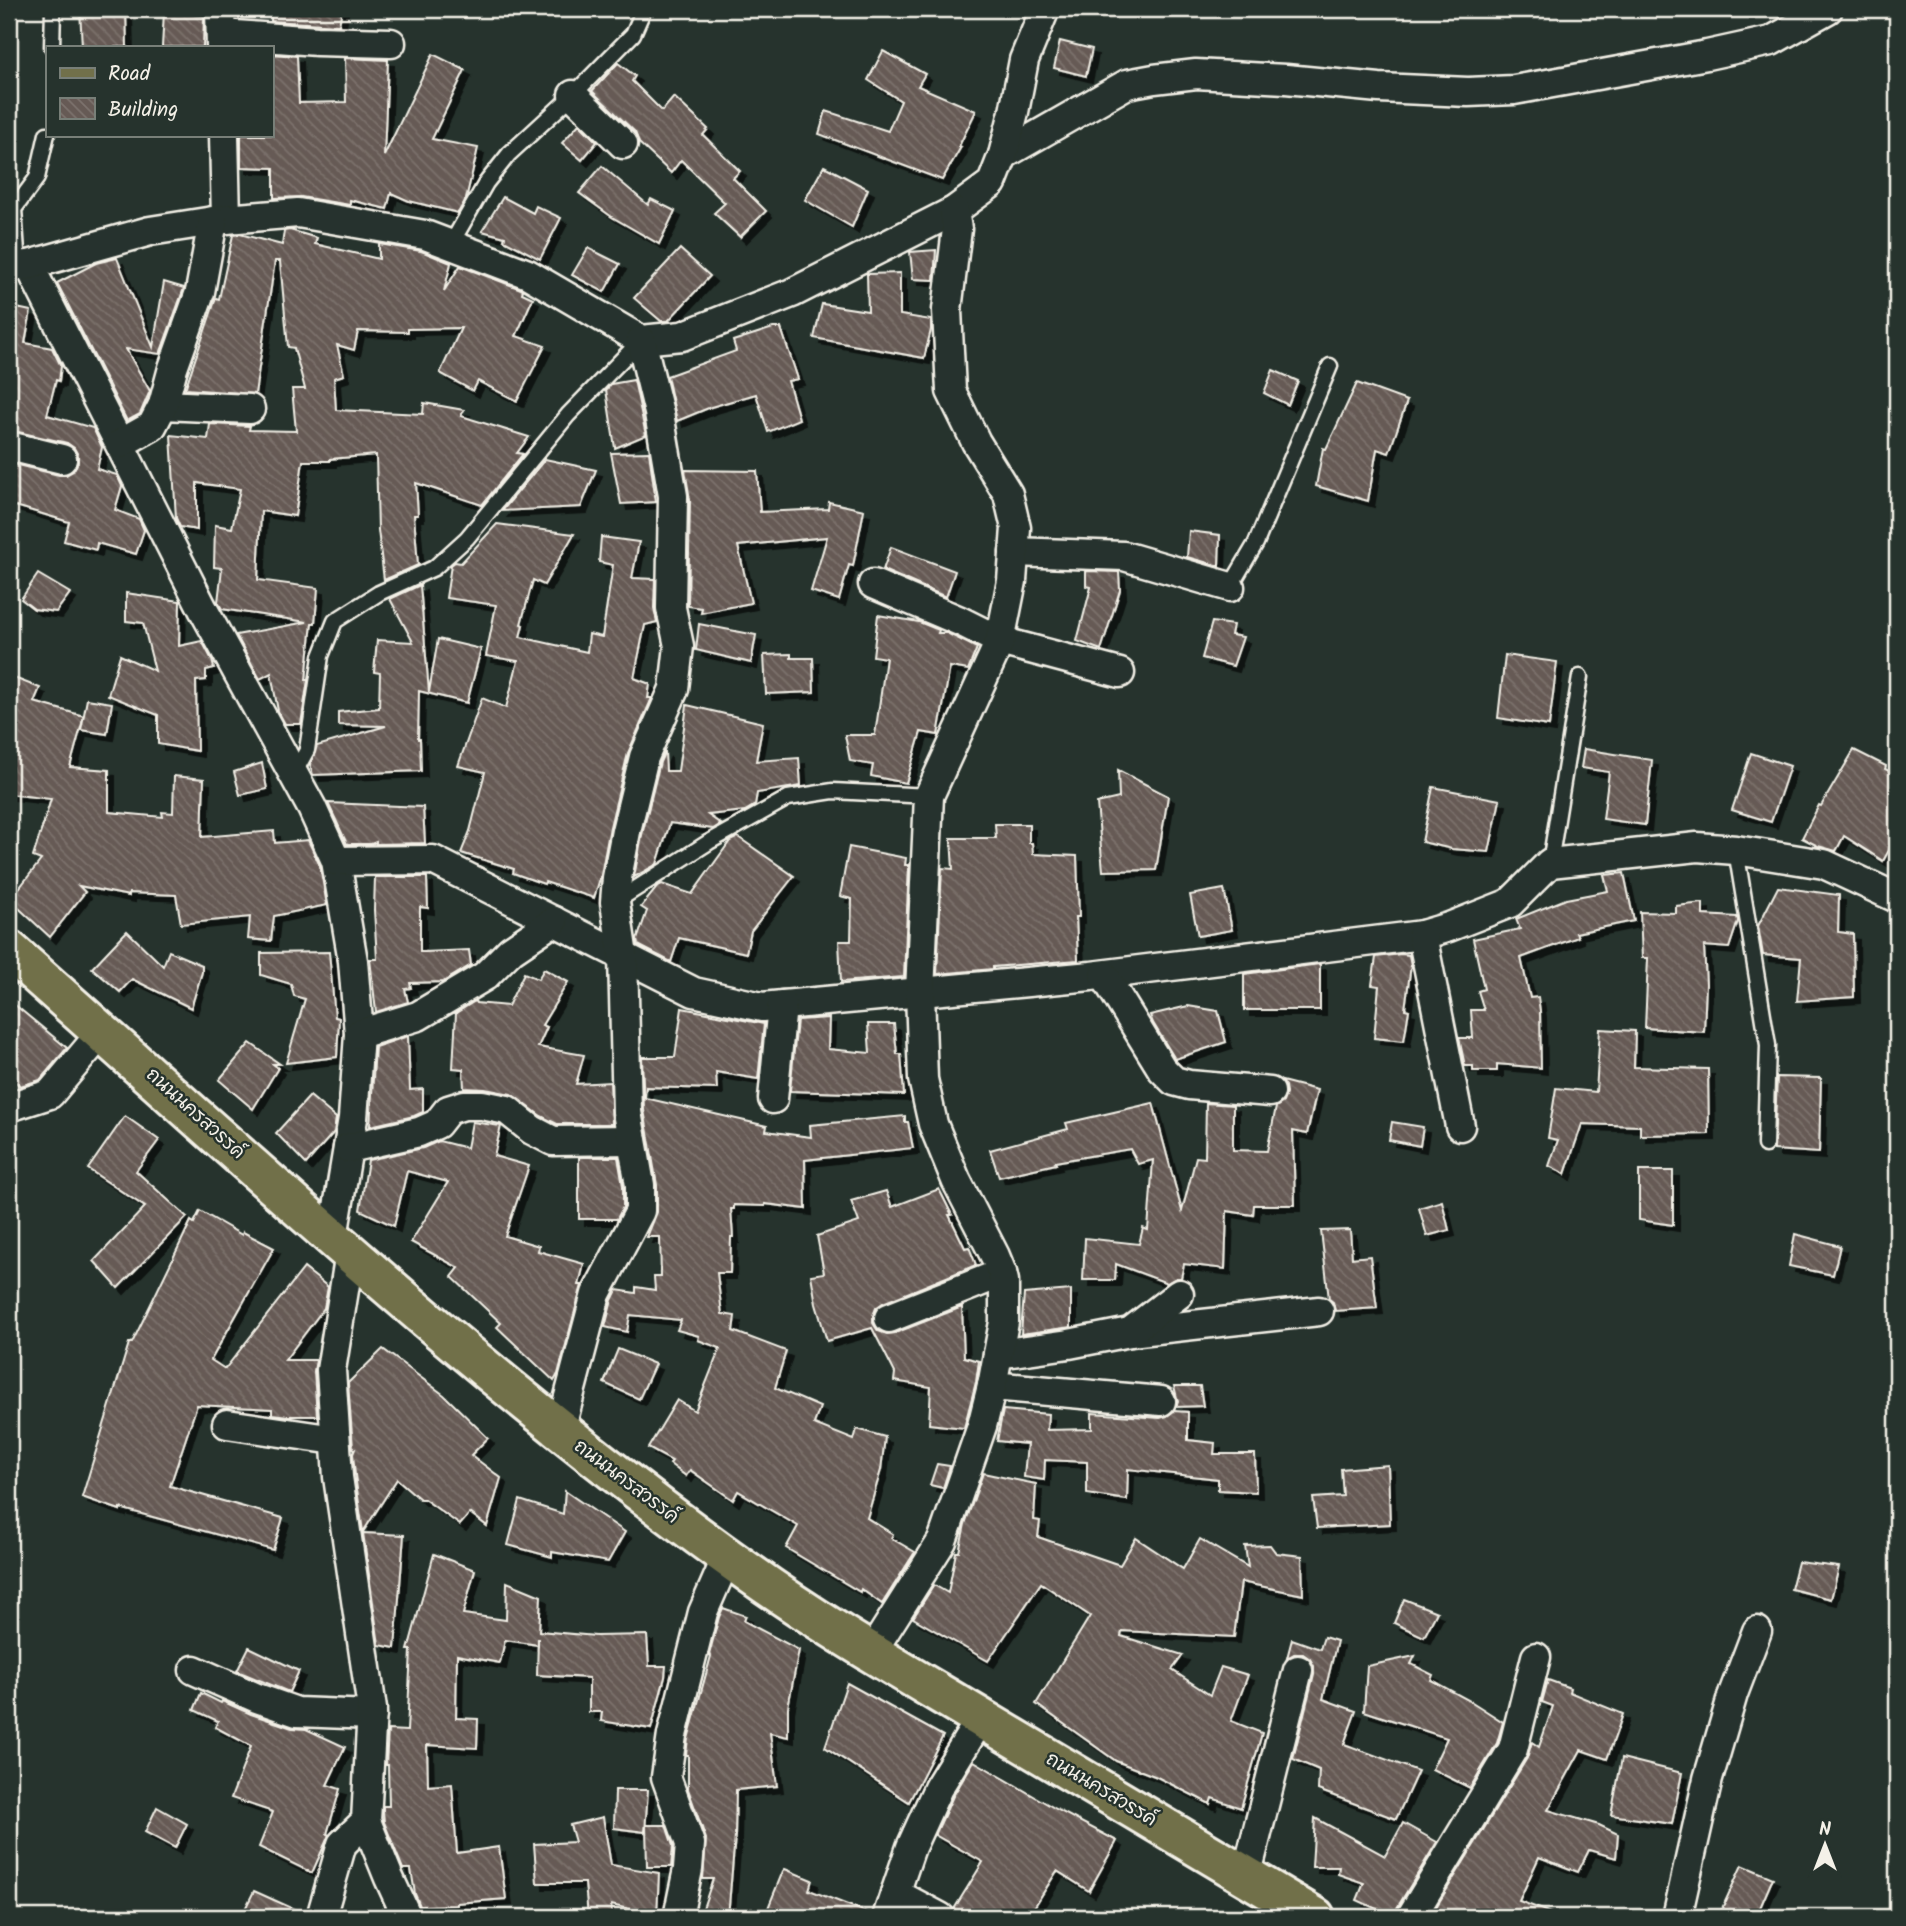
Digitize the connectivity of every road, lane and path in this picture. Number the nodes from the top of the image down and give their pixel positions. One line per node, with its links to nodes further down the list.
1 (53, 9): 7 (lane)
2 (644, 9): 8 (lane)
3 (1045, 9): 12 (street)
4 (1828, 9): 12 (street)
5 (221, 30): 6 (street)
6 (391, 43)
7 (52, 46)
8 (573, 95): 11 (street); 15 (lane)
9 (47, 136): 16 (lane)
10 (223, 136): 14 (street)
11 (623, 144)
12 (1003, 155): 13 (street)
13 (954, 211): 17 (street); 24 (street)
14 (219, 220): 15 (street); 16 (street); 19 (street)
15 (451, 244): 17 (street)
16 (19, 266): 21 (street)
17 (641, 340): 30 (lane); 36 (street)
18 (1330, 366): 26 (lane)
19 (163, 405): 20 (street); 21 (street)
20 (250, 409)
21 (120, 444): 30 (street)
22 (9, 446): 23 (street)
23 (62, 459)
24 (1014, 552): 26 (street); 27 (street)
25 (873, 584): 27 (street)
26 (1230, 587)
27 (1000, 641): 28 (street); 31 (street)
28 (1120, 673)
29 (1580, 677): 34 (lane)
30 (294, 774): 33 (street)
31 (929, 796): 36 (lane); 42 (street)
32 (1736, 850): 34 (street); 35 (street); 51 (lane)
33 (336, 861): 37 (street); 45 (street)
34 (1550, 863): 38 (street)
35 (1897, 898)
36 (615, 902): 40 (street)
37 (554, 921): 40 (street); 45 (street)
38 (1422, 935): 41 (street); 49 (street)
39 (9, 950): 44 (main road, ถนนนครสวรรค์)
40 (623, 956): 43 (street); 50 (street)
41 (1104, 975): 42 (street); 46 (street)
42 (920, 992): 43 (street); 54 (street)
43 (782, 1005): 47 (street)
44 (102, 1032): 48 (street); 53 (main road, ถนนนครสวรรค์)
45 (359, 1034): 52 (street)
46 (1269, 1092)
47 (773, 1099)
48 (9, 1107)
49 (1460, 1126)
50 (632, 1140): 52 (street); 63 (street)
51 (1765, 1144)
52 (348, 1148): 53 (street)
53 (342, 1245): 63 (main road, ถนนนครสวรรค์); 64 (street)
54 (1002, 1273): 57 (street); 59 (street)
55 (1179, 1294): 58 (street)
56 (1319, 1311): 58 (street)
57 (890, 1318)
58 (1130, 1332): 59 (street)
59 (998, 1354): 60 (street)
60 (992, 1386): 61 (street); 67 (street)
61 (1161, 1401)
62 (227, 1424): 64 (street)
63 (560, 1431): 65 (main road, ถนนนครสวรรค์)
64 (335, 1440): 71 (street)
65 (727, 1557): 67 (main road, ถนนนครสวรรค์); 78 (street)
66 (1757, 1631): 82 (street)
67 (871, 1653): 72 (main road, ถนนนครสวรรค์)
68 (1536, 1657): 81 (street)
69 (194, 1670): 71 (street)
70 (1298, 1670): 74 (street)
71 (372, 1715): 73 (street)
72 (981, 1718): 74 (main road, ถนนนครสวรรค์); 75 (street)
73 (366, 1821): 76 (street); 77 (street)
74 (1246, 1877): 80 (main road, ถนนนครสวรรค์)
75 (891, 1905): 79 (street)
76 (321, 1917)
77 (407, 1917)
78 (678, 1917)
79 (940, 1917)
80 (1315, 1917)
81 (1410, 1917)
82 (1677, 1917)

